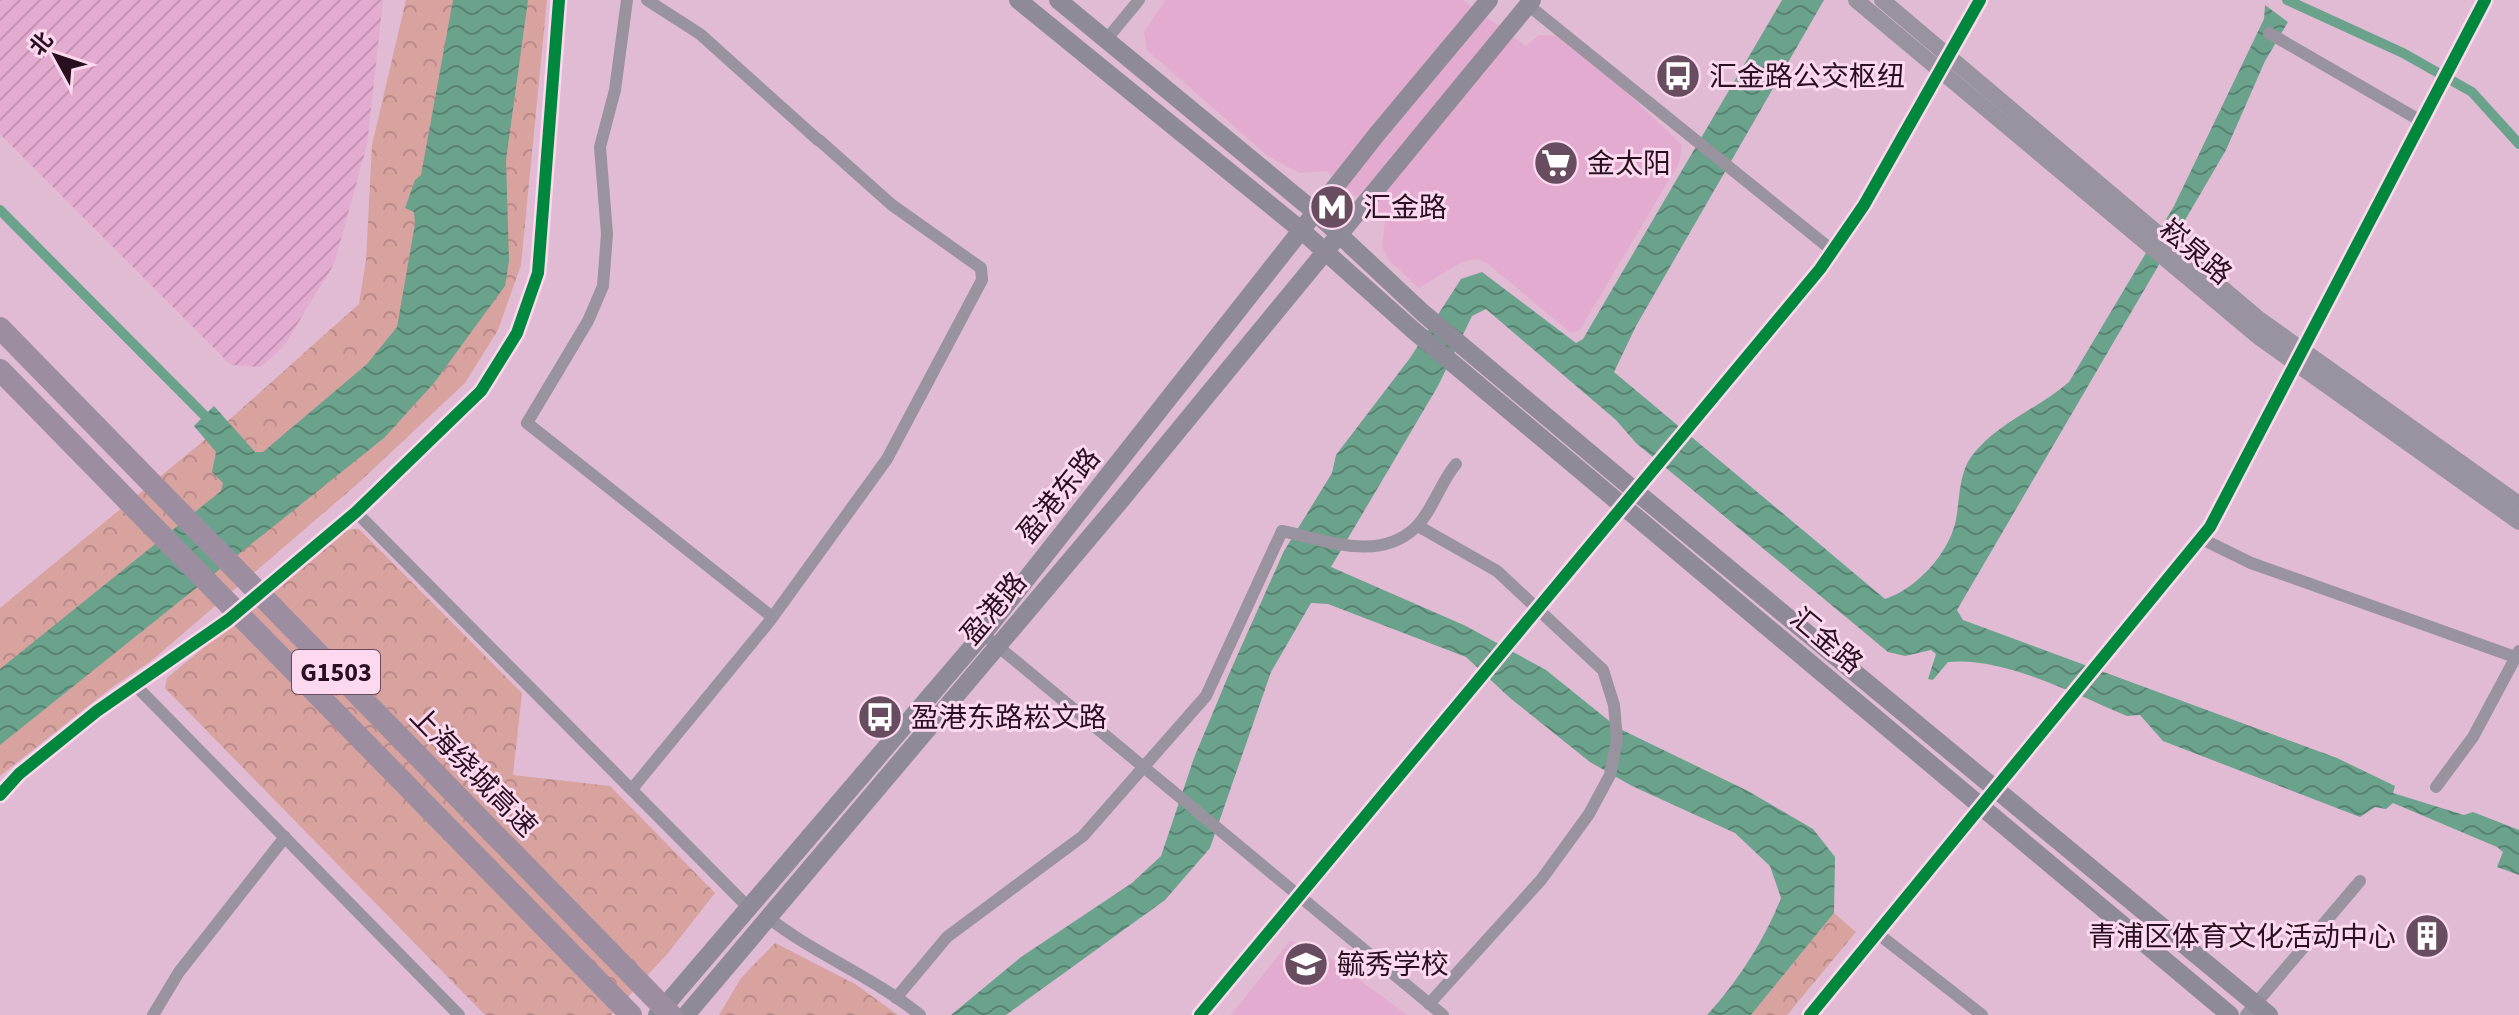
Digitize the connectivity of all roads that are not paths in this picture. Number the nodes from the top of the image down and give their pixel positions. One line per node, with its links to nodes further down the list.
1 (559, 0): 31 (street)
2 (627, 0): 36 (street)
3 (647, 0): 36 (street)
4 (1018, 0): 19 (main road, 汇金路)
5 (1058, 0): 14 (main road, 汇金路)
6 (1139, 0): 14 (street)
7 (1489, 0): 18 (main road, 盈港东路)
8 (1856, 0): 16 (street, 崧泉路)
9 (1882, 0): 15 (street, 崧泉路)
10 (1980, 0): 15 (street)
11 (2485, 0): 17 (street)
12 (1530, 2): 20 (main road); 23 (street)
13 (2269, 33): 17 (street)
14 (1106, 40): 18 (main road, 汇金路)
15 (1950, 55): 16 (street); 21 (street, 崧泉路)
16 (1941, 71): 21 (street, 崧泉路); 23 (street)
17 (2421, 121): 25 (street)
18 (1315, 212): 19 (main road, 盈港东路); 20 (main road, 汇金路)
19 (1301, 230): 22 (main road, 汇金路); 37 (main road, 盈港东路)
20 (1338, 234): 22 (main road, 盈港路); 29 (main road, 汇金路)
21 (2150, 238): 25 (street, 崧泉路)
22 (1325, 251): 29 (main road, 汇金路); 37 (main road, 盈港路)
23 (1833, 251): 29 (street)
24 (0, 328): 59 (highway, 上海绕城高速 / G1503, bridge)
25 (2297, 357): 28 (street, 崧泉路); 34 (street)
26 (0, 370): 57 (highway, 上海绕城高速 / G1503, bridge)
27 (1456, 464): 33 (street)
28 (2462, 474): 30 (street, 崧泉路); 32 (street, 崧泉路)
29 (1628, 497): 35 (street); 43 (main road, 汇金路); 45 (main road, 汇金路)
30 (2519, 504)
31 (356, 512): 39 (street); 42 (street)
32 (2519, 522)
33 (1418, 526): 35 (street); 40 (street)
34 (2202, 539): 38 (street); 43 (street)
35 (1537, 607): 48 (street); 53 (street)
36 (771, 616): 42 (street)
37 (991, 639): 40 (street); 49 (main road, 盈港东路); 50 (main road, 盈港路)
38 (2517, 654): 41 (street)
39 (137, 687): 44 (street); 46 (street)
40 (1145, 768): 48 (street); 52 (street)
41 (2436, 787)
42 (632, 789): 49 (street)
43 (1994, 789): 45 (street); 54 (main road, 汇金路)
44 (0, 795)
45 (1980, 806): 51 (street); 66 (main road, 汇金路)
46 (285, 837): 55 (street); 56 (street)
47 (2360, 881): 54 (street)
48 (1298, 894): 53 (street); 62 (street)
49 (748, 907): 58 (main road, 盈港东路)
50 (766, 916): 52 (street); 60 (main road, 盈港路)
51 (1877, 933): 64 (street); 65 (street)
52 (896, 998): 61 (street)
53 (1429, 1004): 63 (street)
54 (2257, 1011)
55 (153, 1015)
56 (459, 1015)
57 (631, 1015)
58 (657, 1015)
59 (671, 1015)
60 (686, 1015)
61 (920, 1015)
62 (1200, 1015)
63 (1443, 1015)
64 (1810, 1015)
65 (1982, 1015)
66 (2230, 1015)

